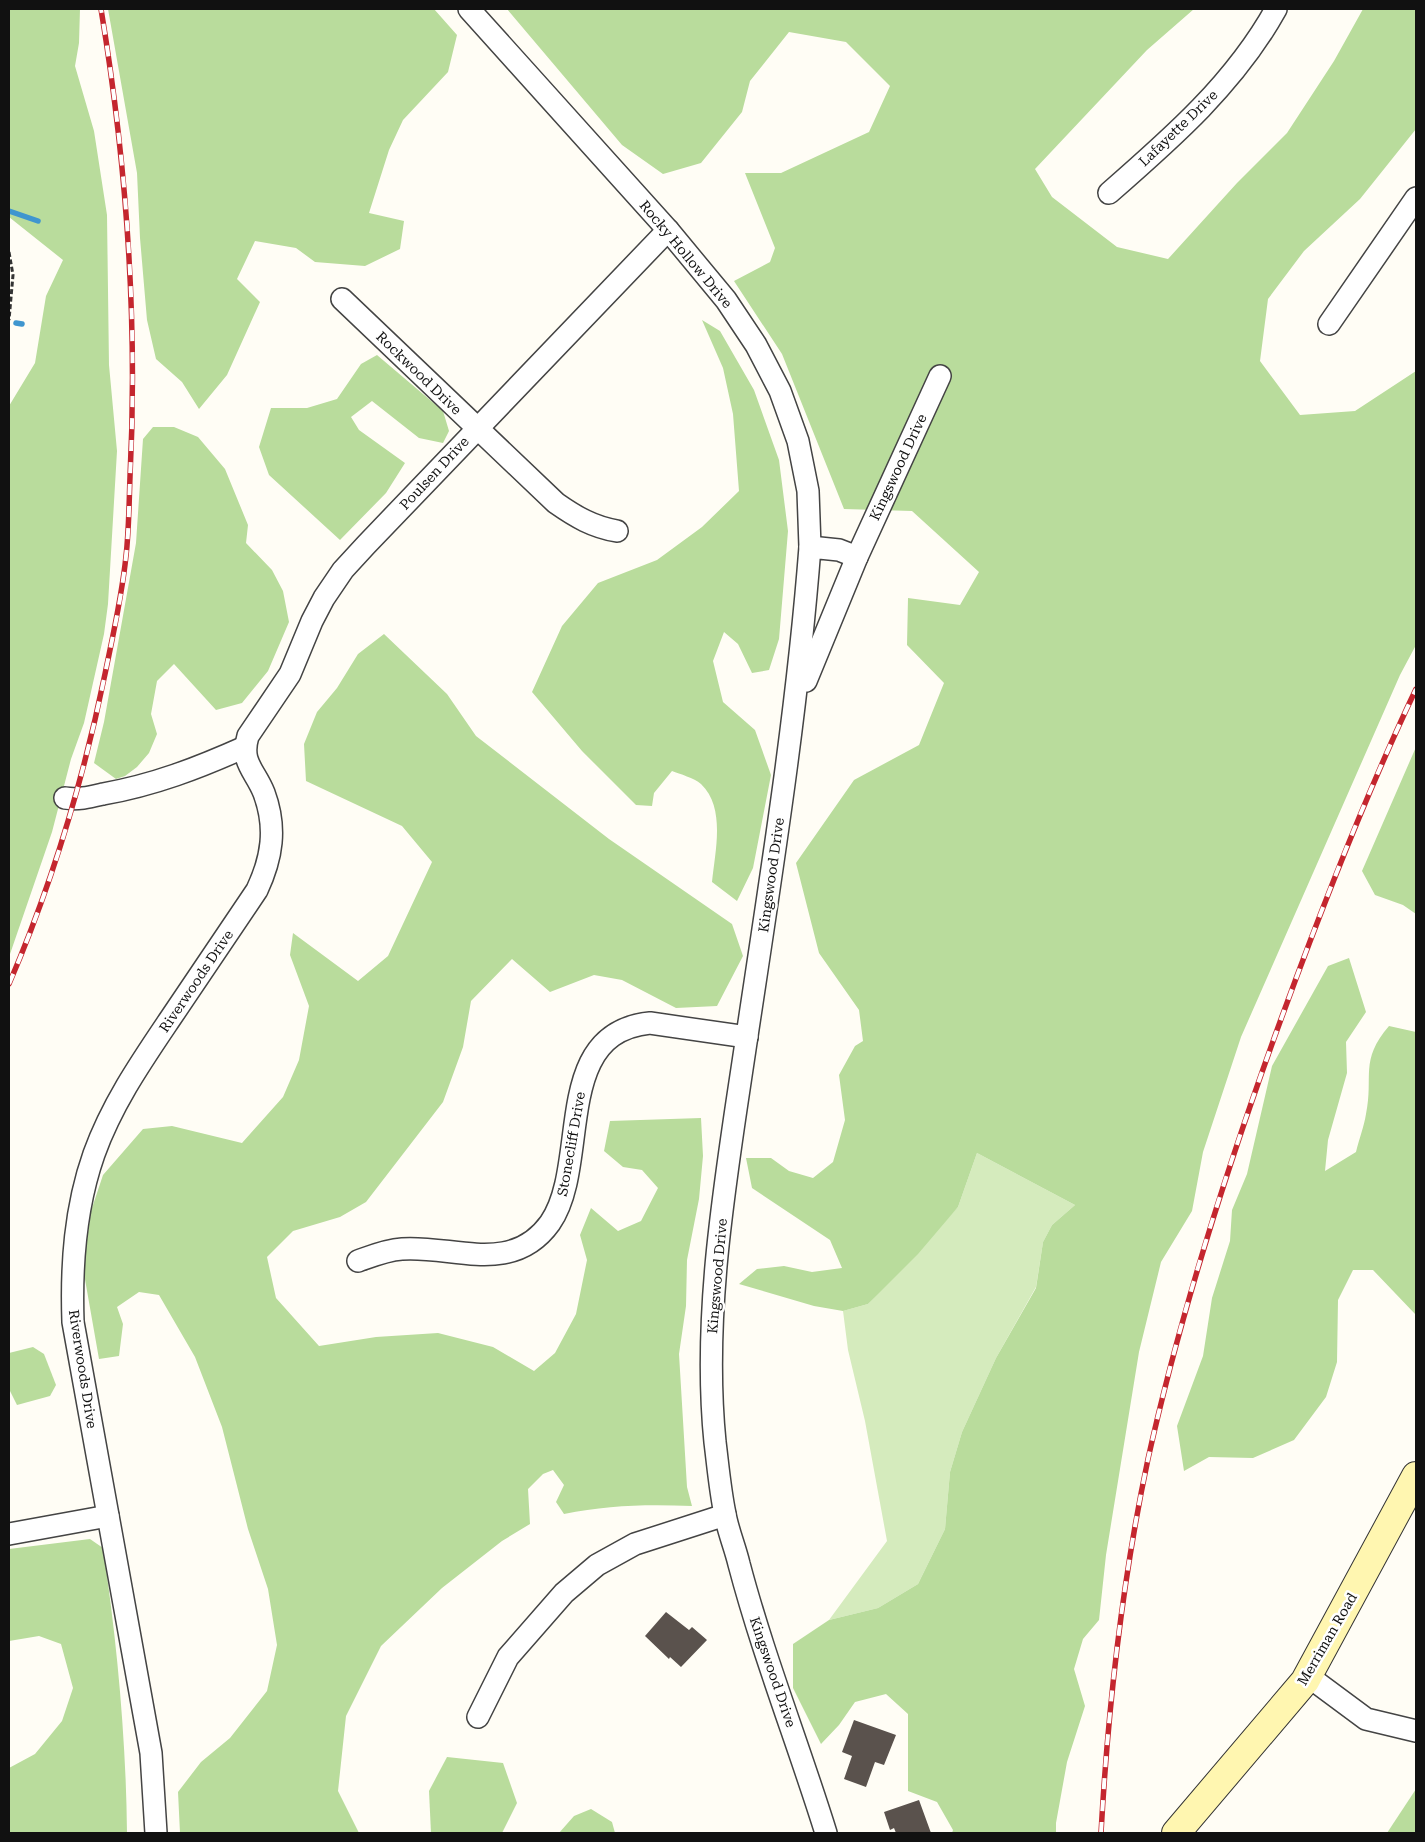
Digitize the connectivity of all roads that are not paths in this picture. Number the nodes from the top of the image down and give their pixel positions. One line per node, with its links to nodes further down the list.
1 (470, 9): 5 (street, Rocky Hollow Drive)
2 (1276, 9): 3 (street, Lafayette Drive)
3 (1109, 193)
4 (1416, 198): 7 (street)
5 (668, 230): 9 (street, Poulsen Drive); 11 (street, Rocky Hollow Drive)
6 (342, 299): 9 (street, Rockwood Drive)
7 (1329, 324)
8 (940, 376): 12 (street, Kingswood Drive)
9 (477, 428): 10 (street, Rockwood Drive); 14 (street, Poulsen Drive)
10 (617, 531)
11 (810, 547): 12 (street); 13 (street, Kingswood Drive)
12 (857, 557): 13 (street, Kingswood Drive)
13 (795, 707): 16 (street, Kingswood Drive)
14 (245, 747): 15 (street); 20 (street, Riverwoods Drive)
15 (65, 798)
16 (747, 1038): 17 (street, Stonecliff Drive); 19 (street, Kingswood Drive)
17 (358, 1261)
18 (1416, 1476): 22 (main road, Merriman Road)
19 (725, 1515): 23 (street); 26 (street, Kingswood Drive)
20 (108, 1516): 21 (street); 25 (street, Riverwoods Drive)
21 (9, 1534)
22 (1308, 1676): 24 (street); 27 (main road, Merriman Road)
23 (478, 1717)
24 (1416, 1731)
25 (156, 1833)
26 (826, 1833)
27 (1176, 1833)

